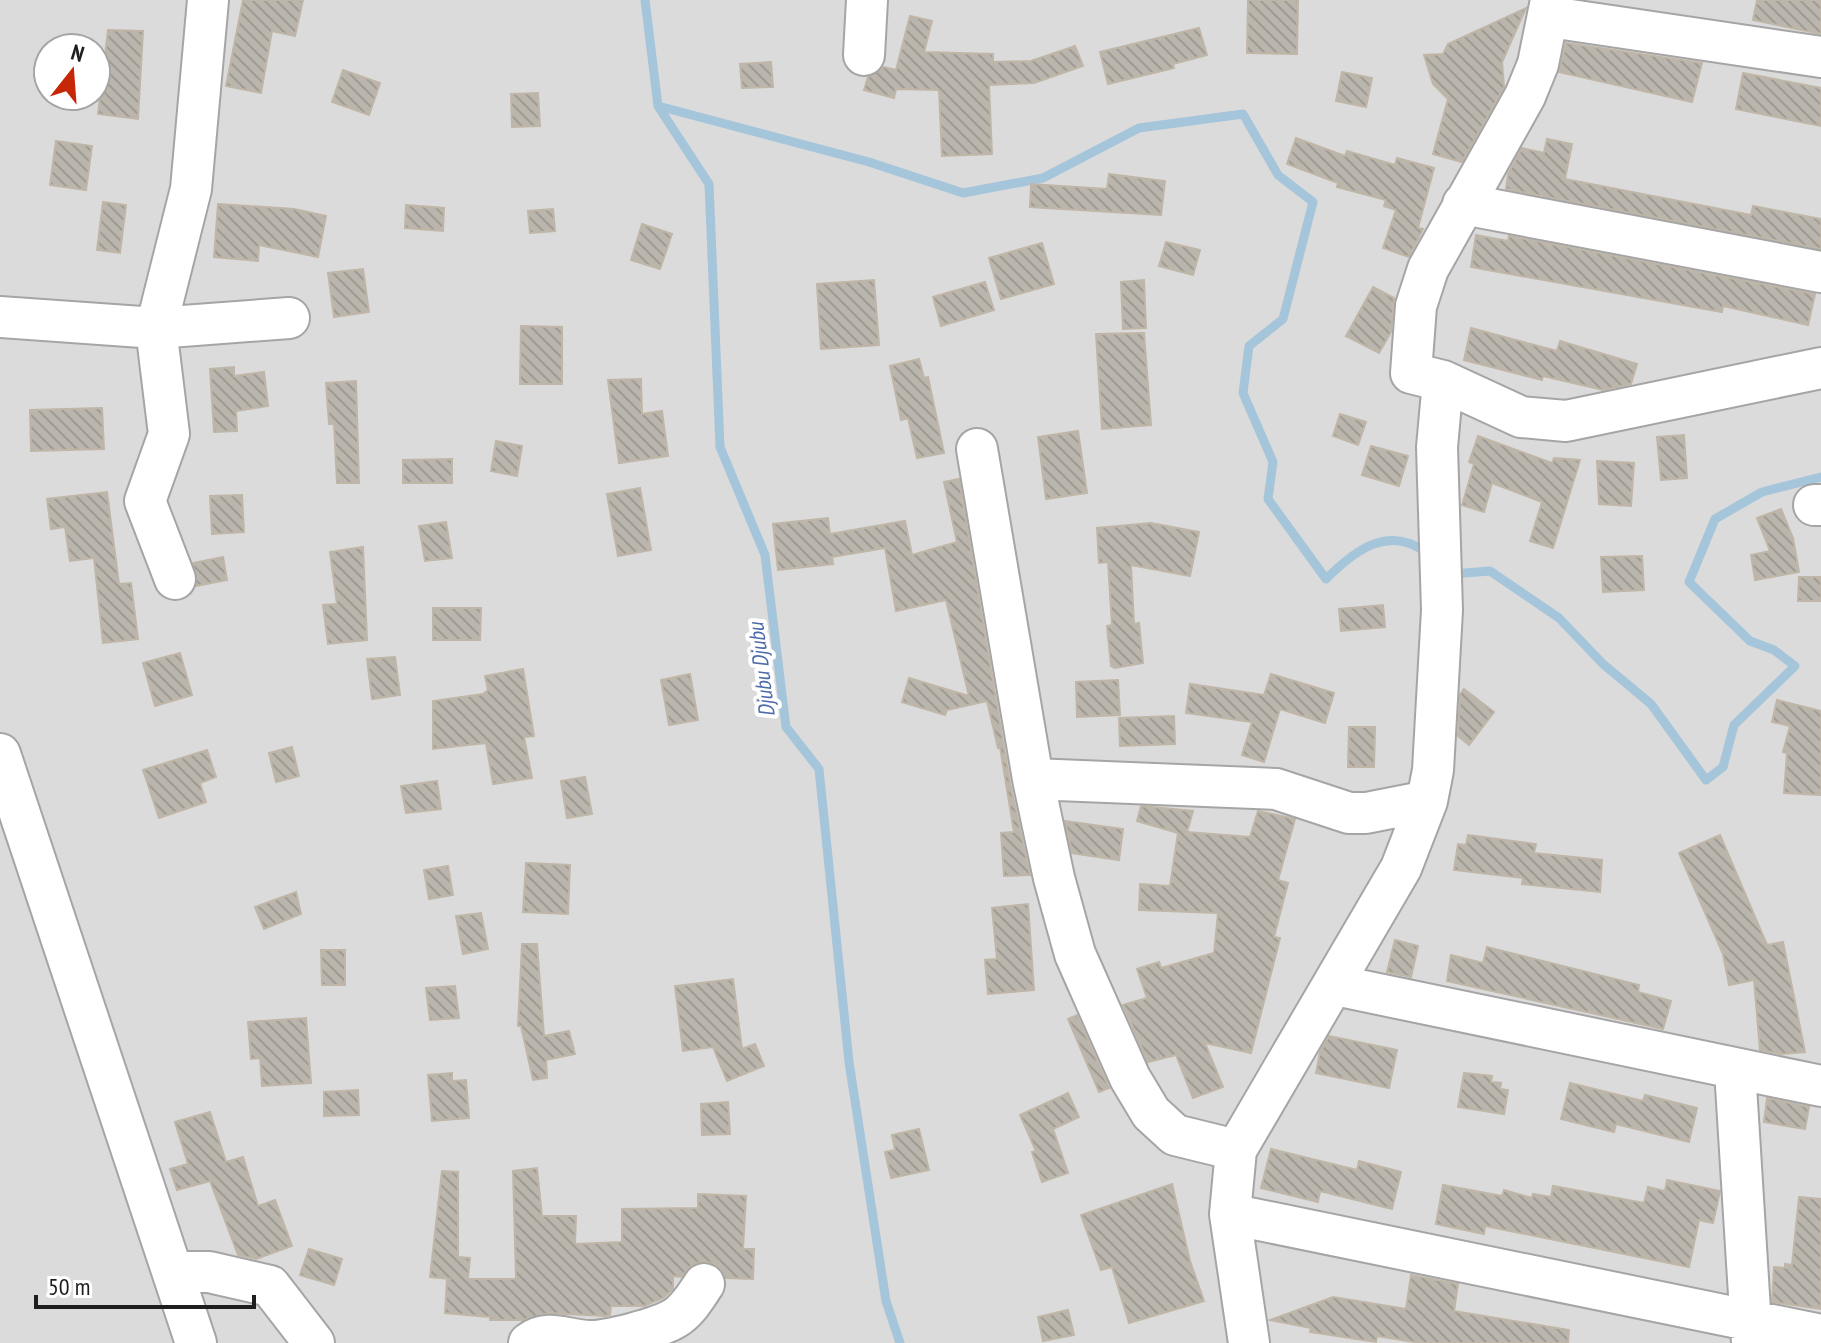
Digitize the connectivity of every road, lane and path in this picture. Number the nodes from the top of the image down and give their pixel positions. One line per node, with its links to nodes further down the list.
1 (208, 0): 10 (street)
2 (867, 0): 4 (street)
3 (1551, 8): 5 (street); 6 (street)
4 (864, 55)
5 (1821, 57)
6 (1463, 204): 7 (street); 12 (street)
7 (1821, 272)
8 (0, 317): 10 (street)
9 (289, 318): 10 (street)
10 (156, 328): 14 (street)
11 (1821, 368): 12 (street)
12 (1443, 381): 17 (street)
13 (977, 449): 16 (street)
14 (175, 579)
15 (0, 754): 23 (street)
16 (1033, 779): 17 (street); 21 (street)
17 (1427, 801): 18 (street)
18 (1335, 985): 19 (street); 21 (street)
19 (1735, 1070): 20 (street); 25 (street)
20 (1821, 1086)
21 (1236, 1150): 22 (street)
22 (1230, 1214): 25 (street); 30 (street)
23 (174, 1272): 27 (street); 28 (street)
24 (704, 1284): 29 (street)
25 (1752, 1332): 26 (street)
26 (1821, 1335)
27 (196, 1343)
28 (314, 1343)
29 (529, 1343)
30 (1249, 1343)

